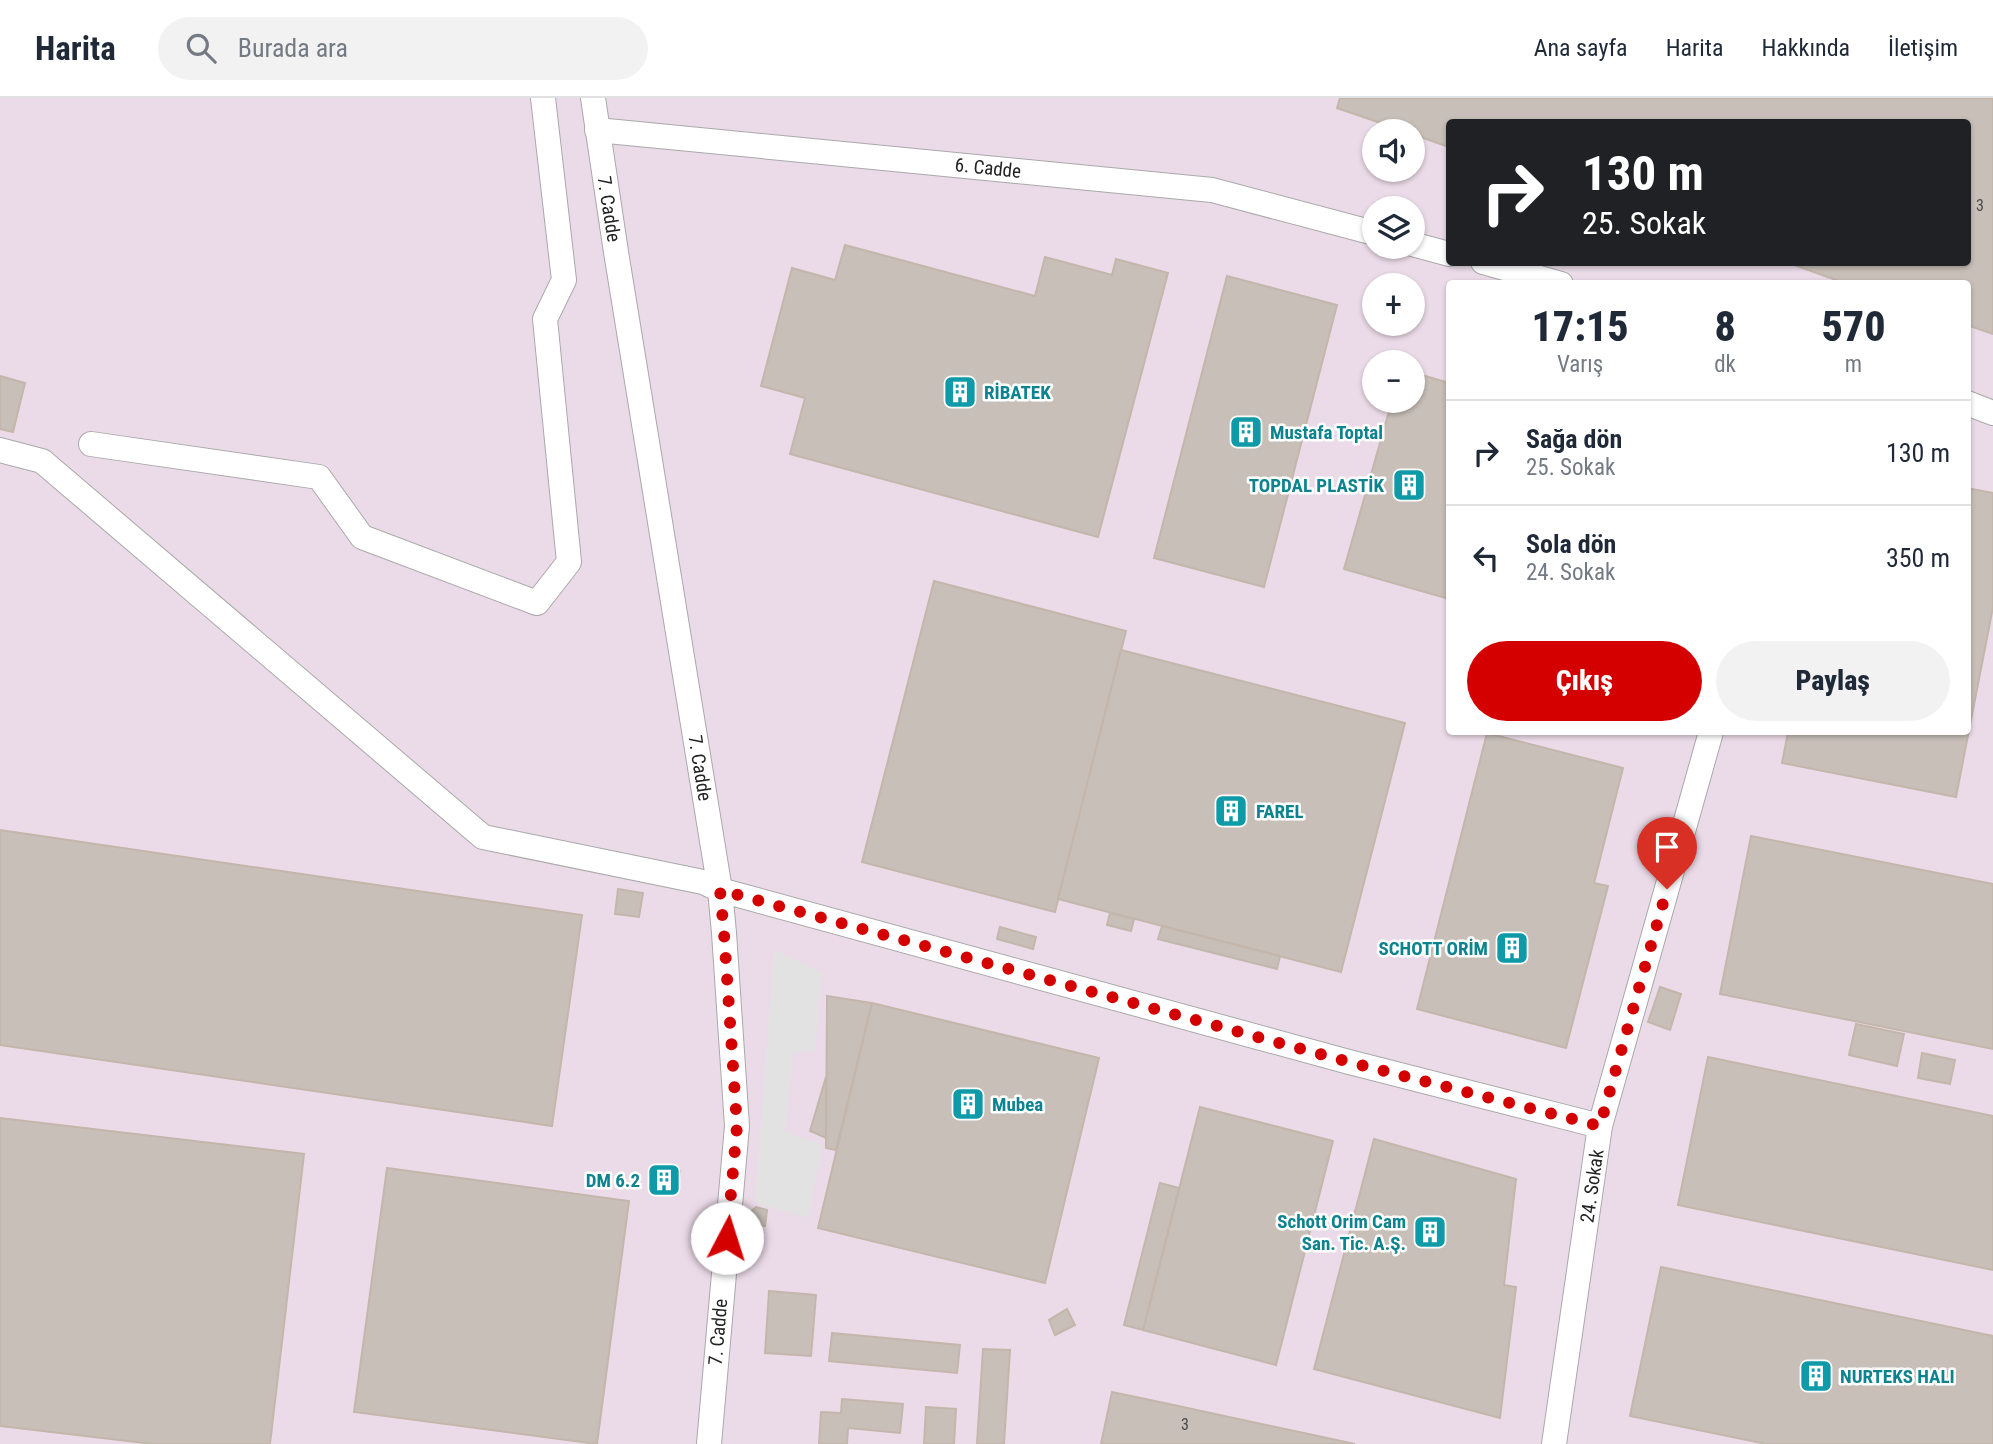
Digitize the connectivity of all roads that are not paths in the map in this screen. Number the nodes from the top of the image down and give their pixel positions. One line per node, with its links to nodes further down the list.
1 (542, 98): 11 (street)
2 (593, 98): 3 (street, 7. Cadde)
3 (597, 130): 4 (street, 6. Cadde); 14 (street, 7. Cadde)
4 (1362, 230)
5 (1425, 248): 6 (street)
6 (1446, 253)
7 (1497, 266): 8 (street)
8 (1547, 280)
9 (1971, 405): 10 (street)
10 (1993, 413)
11 (91, 444)
12 (0, 450): 14 (street)
13 (1710, 735): 15 (street, 24. Sokak)
14 (720, 890): 15 (street); 16 (street, 7. Cadde)
15 (1600, 1126): 17 (street, 24. Sokak)
16 (709, 1444)
17 (1555, 1444)

